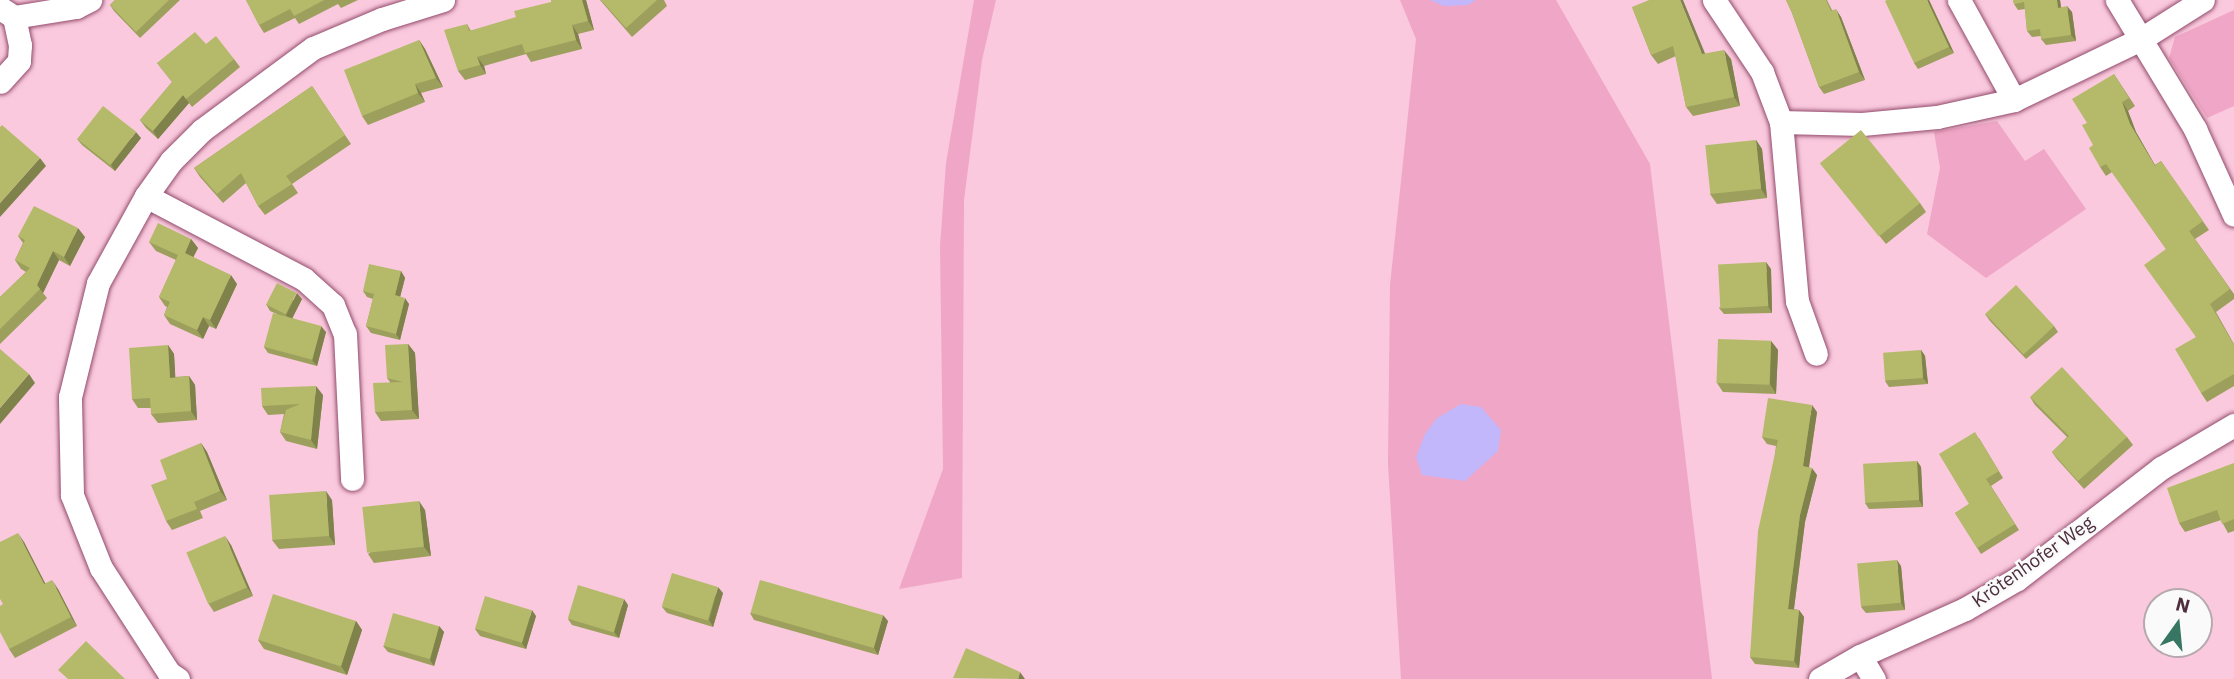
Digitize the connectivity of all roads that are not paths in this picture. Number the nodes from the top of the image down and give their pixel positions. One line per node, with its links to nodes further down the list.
1 (90, 0): 7 (street)
2 (443, 0): 12 (street)
3 (1714, 0): 11 (street)
4 (1959, 0): 10 (street)
5 (2117, 0): 8 (street)
6 (2203, 0): 8 (street)
7 (7, 13): 9 (street)
8 (2141, 39): 10 (street); 13 (street)
9 (0, 82)
10 (2014, 100): 11 (street)
11 (1781, 122): 14 (street)
12 (146, 196): 16 (street); 18 (street)
13 (2234, 215)
14 (1816, 354)
15 (2234, 425): 17 (street, Krötenhofer Weg)
16 (352, 479)
17 (1860, 656): 19 (street, Krötenhofer Weg); 20 (street)
18 (178, 679)
19 (1820, 679)
20 (1874, 679)

